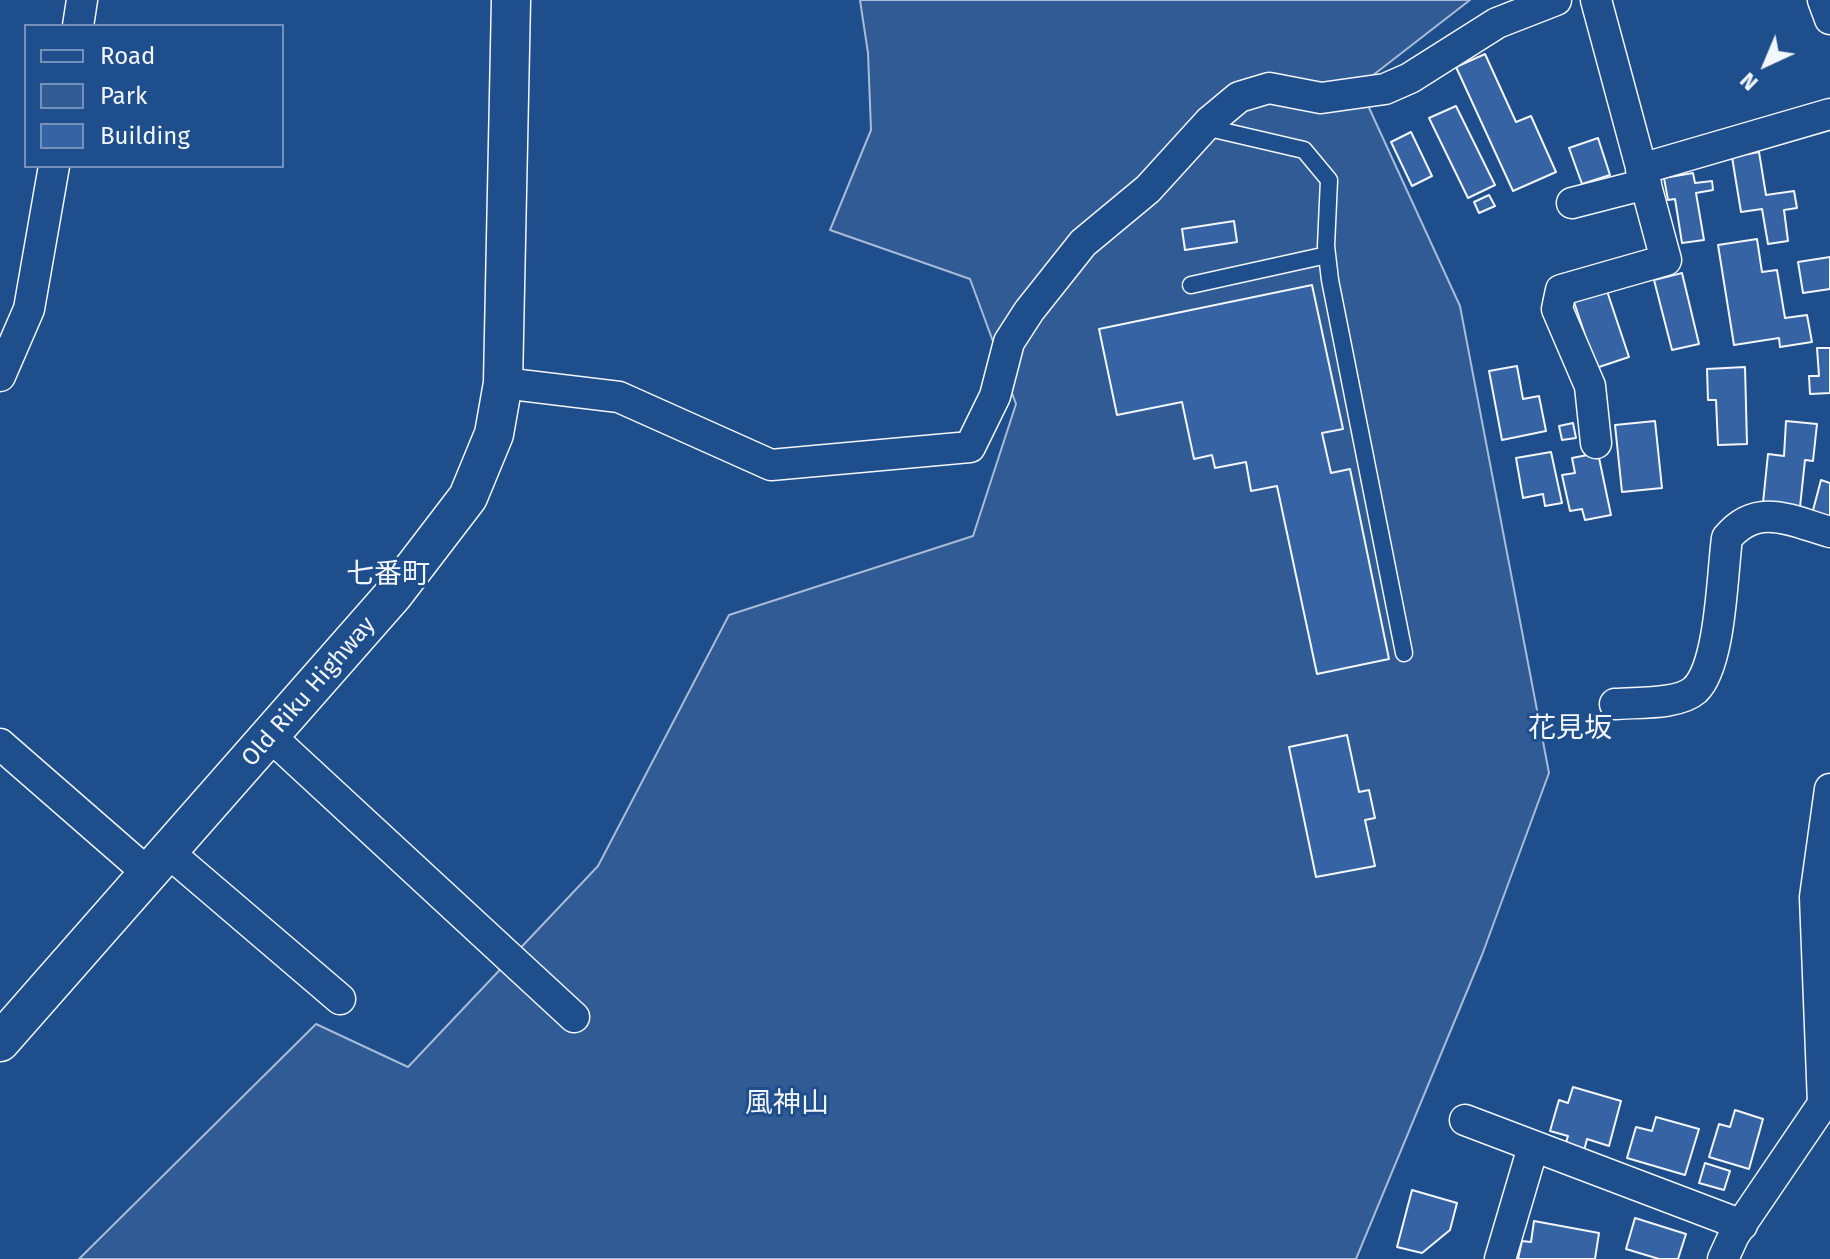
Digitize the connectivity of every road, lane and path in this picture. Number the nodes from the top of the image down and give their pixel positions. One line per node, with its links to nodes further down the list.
1 (82, 0): 7 (street)
2 (511, 0): 16 (street, Old Riku Highway)
3 (1556, 0): 9 (street)
4 (1596, 0): 11 (street)
5 (1823, 0): 6 (street)
6 (1830, 19)
7 (78, 24)
8 (1830, 114): 11 (street)
9 (1205, 127): 13 (lane); 16 (street)
10 (54, 168): 15 (street)
11 (1644, 177): 12 (street); 17 (street)
12 (1572, 203)
13 (1327, 255): 14 (lane); 19 (lane)
14 (1191, 285)
15 (0, 376)
16 (503, 383): 21 (street, Old Riku Highway)
17 (1596, 443)
18 (1830, 532): 20 (street)
19 (1404, 653)
20 (1615, 704)
21 (270, 736): 24 (street, Old Riku Highway); 26 (street)
22 (0, 744): 24 (street)
23 (1830, 789): 28 (street)
24 (159, 863): 25 (street); 27 (street, Old Riku Highway)
25 (340, 999)
26 (574, 1017)
27 (0, 1042)
28 (1827, 1096): 31 (street)
29 (1465, 1120): 30 (street)
30 (1533, 1147): 31 (street); 32 (street)
31 (1742, 1225): 33 (street)
32 (1500, 1259)
33 (1723, 1259)

